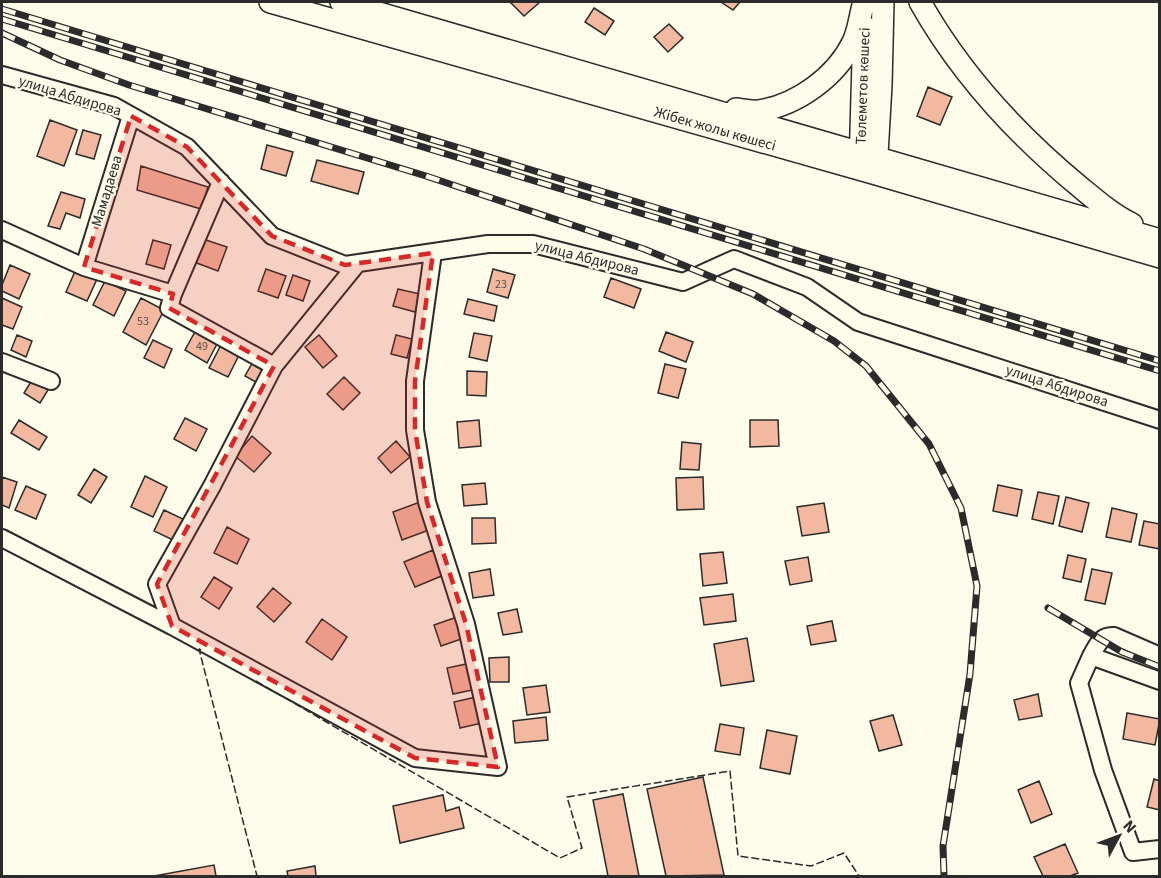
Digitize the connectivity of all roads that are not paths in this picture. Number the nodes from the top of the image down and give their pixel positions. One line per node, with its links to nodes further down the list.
1 (270, 2): 9 (main road, Жібек жолы көшесі)
2 (341, 2): 7 (main road, Жібек жолы көшесі)
3 (864, 2): 7 (main road); 9 (main road, Төлеметов көшесі)
4 (883, 2): 9 (main road)
5 (920, 2): 12 (main road)
6 (2, 75): 8 (street, улица Абдирова)
7 (702, 107): 9 (main road)
8 (131, 116): 10 (street, улица Абдирова); 16 (street, Мамадаева)
9 (868, 164): 12 (main road); 14 (main road, Жібек жолы көшесі)
10 (221, 182): 15 (street, улица Абдирова); 17 (street)
11 (2, 230): 16 (street)
12 (1160, 239)
13 (433, 253): 15 (street, улица Абдирова); 21 (street, улица Абдирова); 23 (street)
14 (1160, 257)
15 (357, 264): 19 (street)
16 (84, 267): 17 (street)
17 (173, 294): 19 (street)
18 (2, 362): 20 (street)
19 (274, 366): 23 (street)
20 (51, 381)
21 (1160, 420)
22 (2, 538): 23 (street)
23 (172, 626)
24 (1160, 656): 25 (street)
25 (1091, 657): 26 (street); 27 (street)
26 (1160, 681)
27 (1160, 849)

